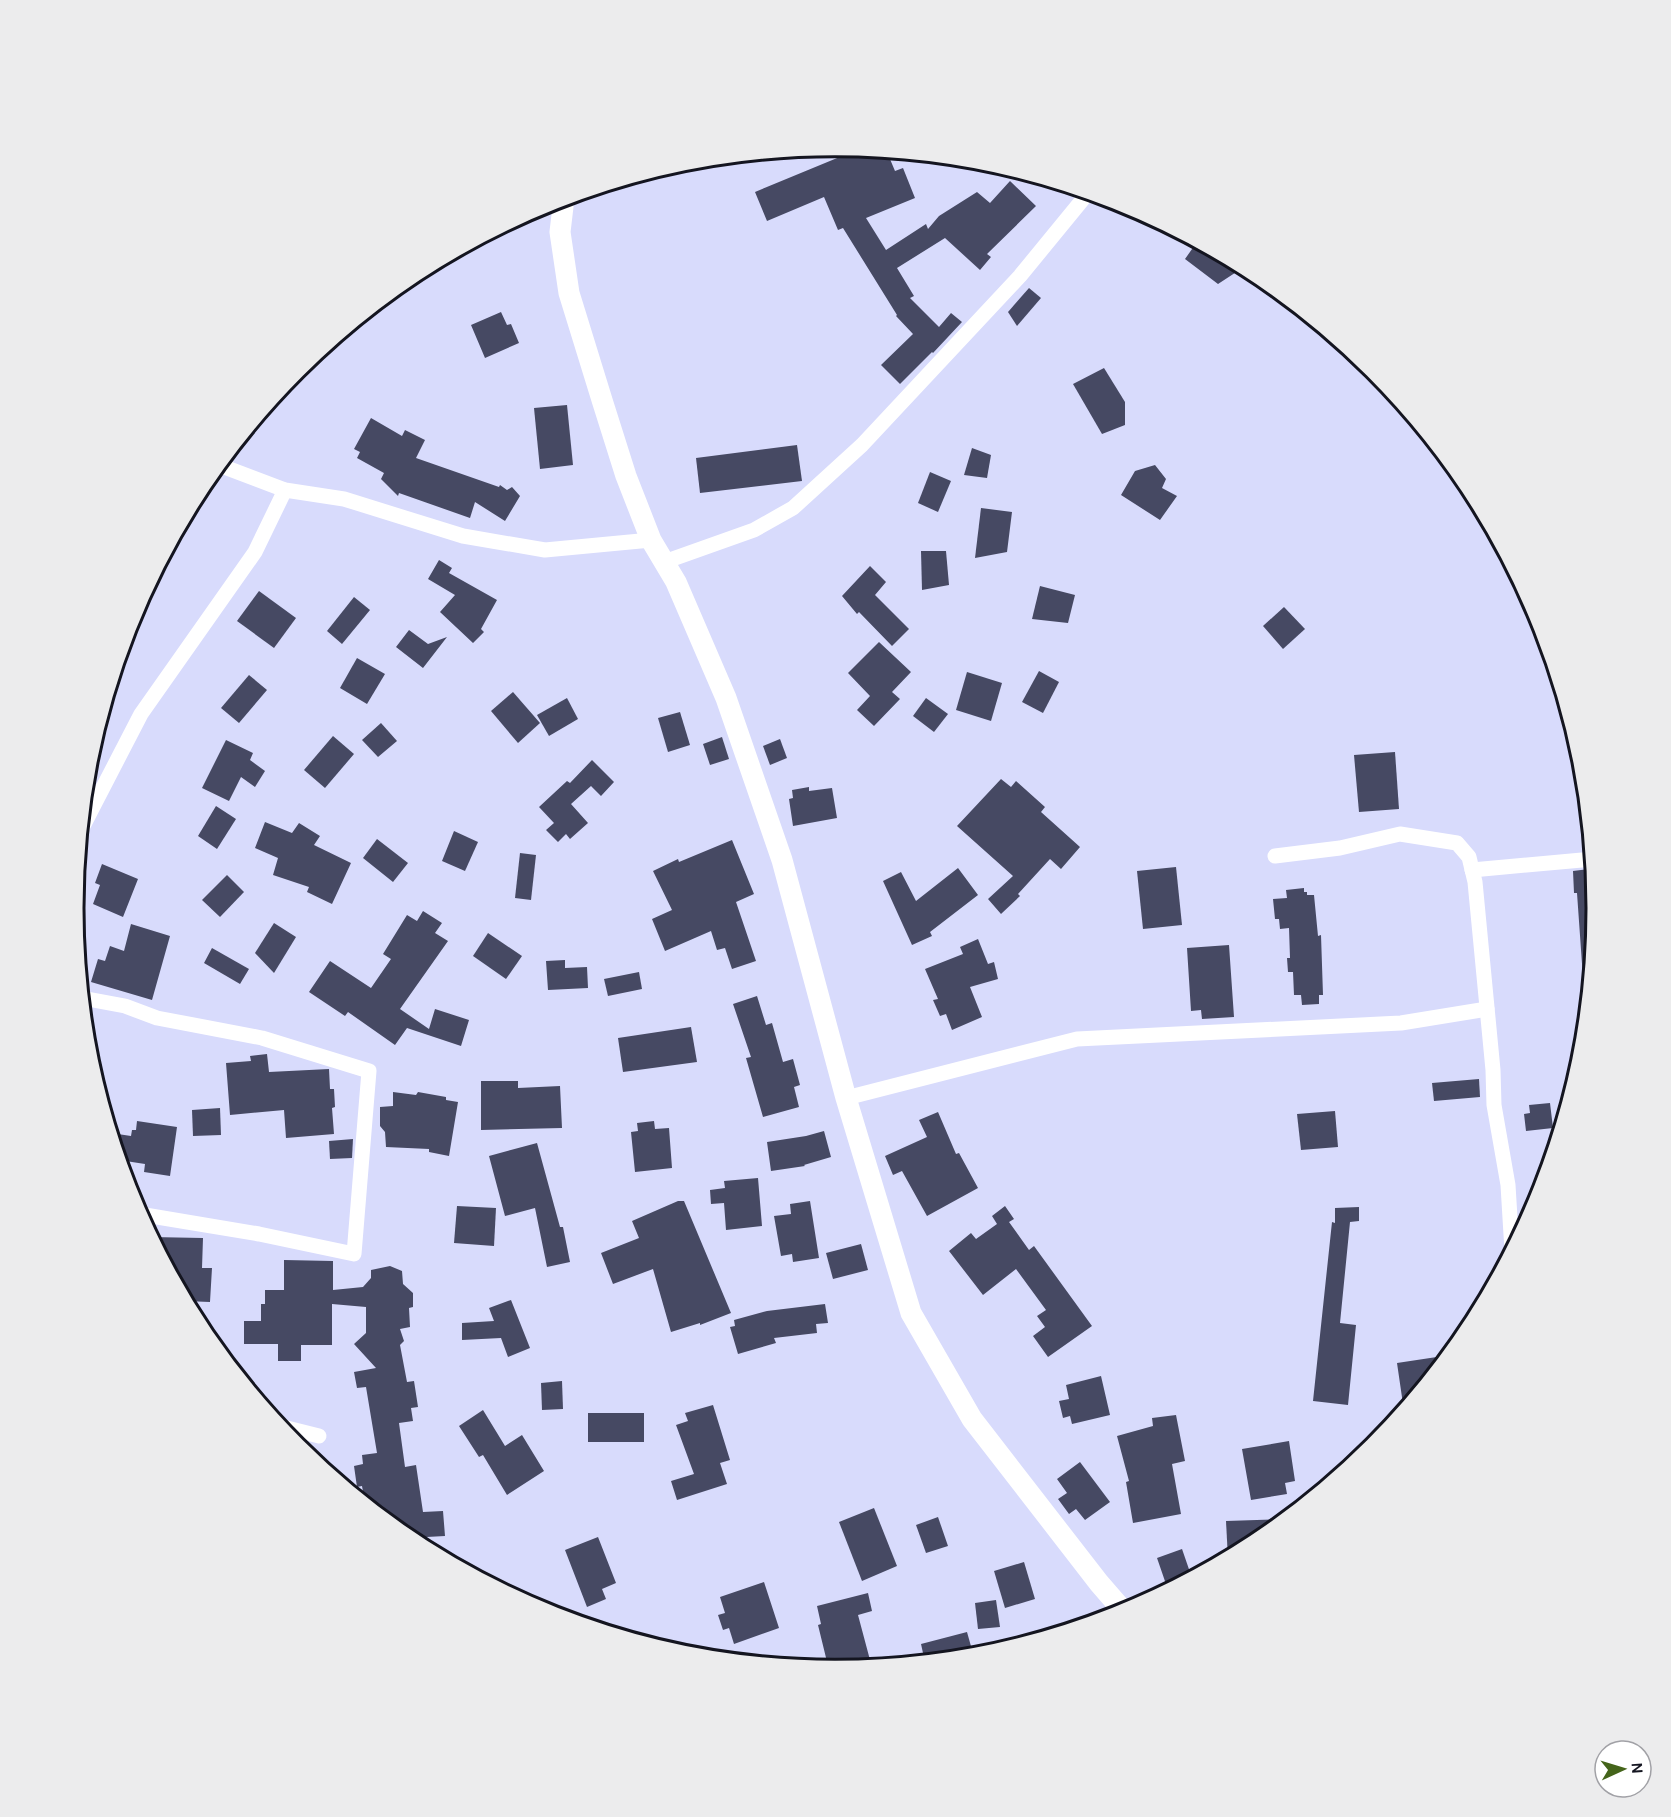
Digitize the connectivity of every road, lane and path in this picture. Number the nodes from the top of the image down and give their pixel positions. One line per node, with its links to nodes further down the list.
1 (1083, 199): 6 (street)
2 (563, 209): 5 (street)
3 (227, 468): 4 (street)
4 (285, 489): 5 (street); 7 (street)
5 (651, 540): 6 (street)
6 (664, 562): 13 (street)
7 (90, 813)
8 (1275, 856): 10 (street)
9 (1585, 861): 10 (street)
10 (1472, 870): 12 (street)
11 (89, 999): 14 (street)
12 (1487, 1009): 13 (street); 15 (street)
13 (846, 1098): 18 (street)
14 (150, 1216)
15 (1511, 1236)
16 (294, 1430): 17 (street)
17 (319, 1436)
18 (1118, 1605)

